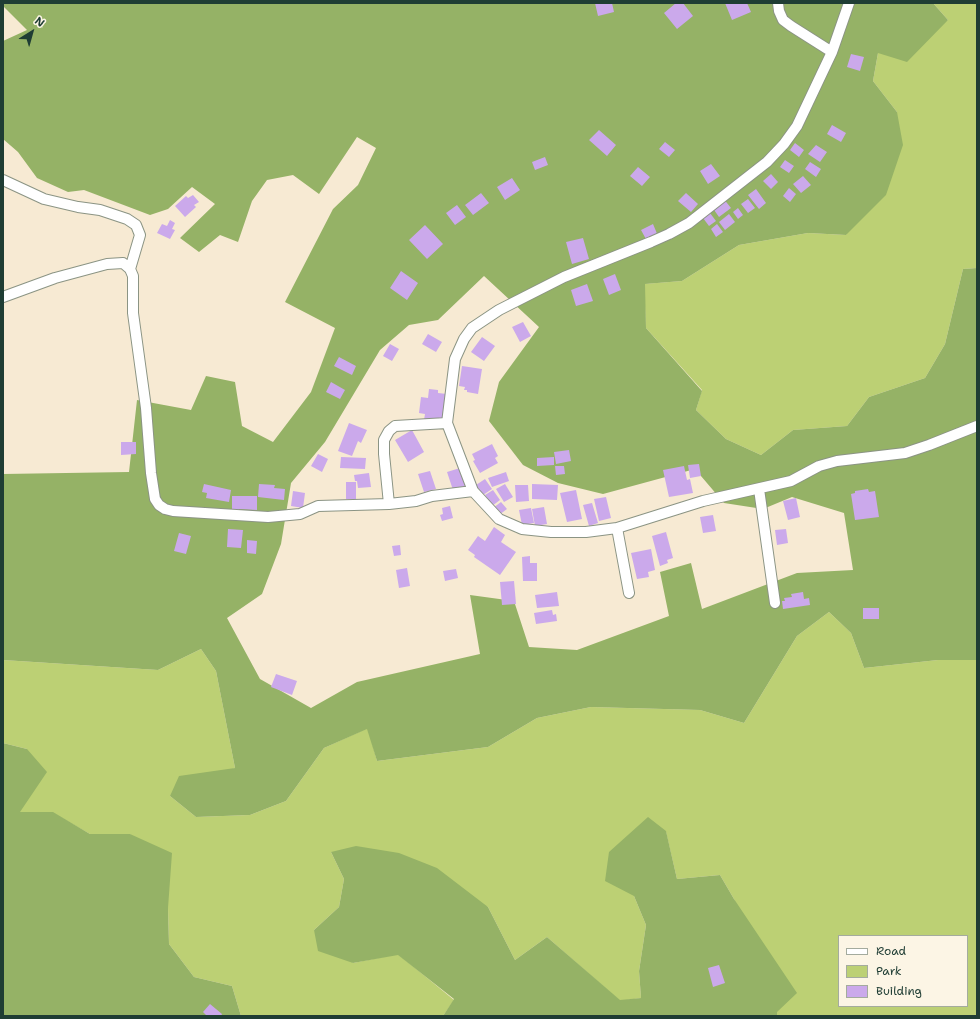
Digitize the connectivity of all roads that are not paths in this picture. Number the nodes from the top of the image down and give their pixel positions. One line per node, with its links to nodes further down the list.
1 (778, 3): 3 (street)
2 (849, 3): 3 (street)
3 (832, 52): 7 (street)
4 (3, 180): 5 (street)
5 (130, 269): 6 (street); 11 (street)
6 (3, 297)
7 (447, 423): 10 (street); 11 (street)
8 (977, 426): 9 (street)
9 (759, 488): 12 (street); 14 (street)
10 (473, 491): 11 (street); 12 (street)
11 (389, 504)
12 (618, 528): 13 (street)
13 (629, 593)
14 (775, 603)

